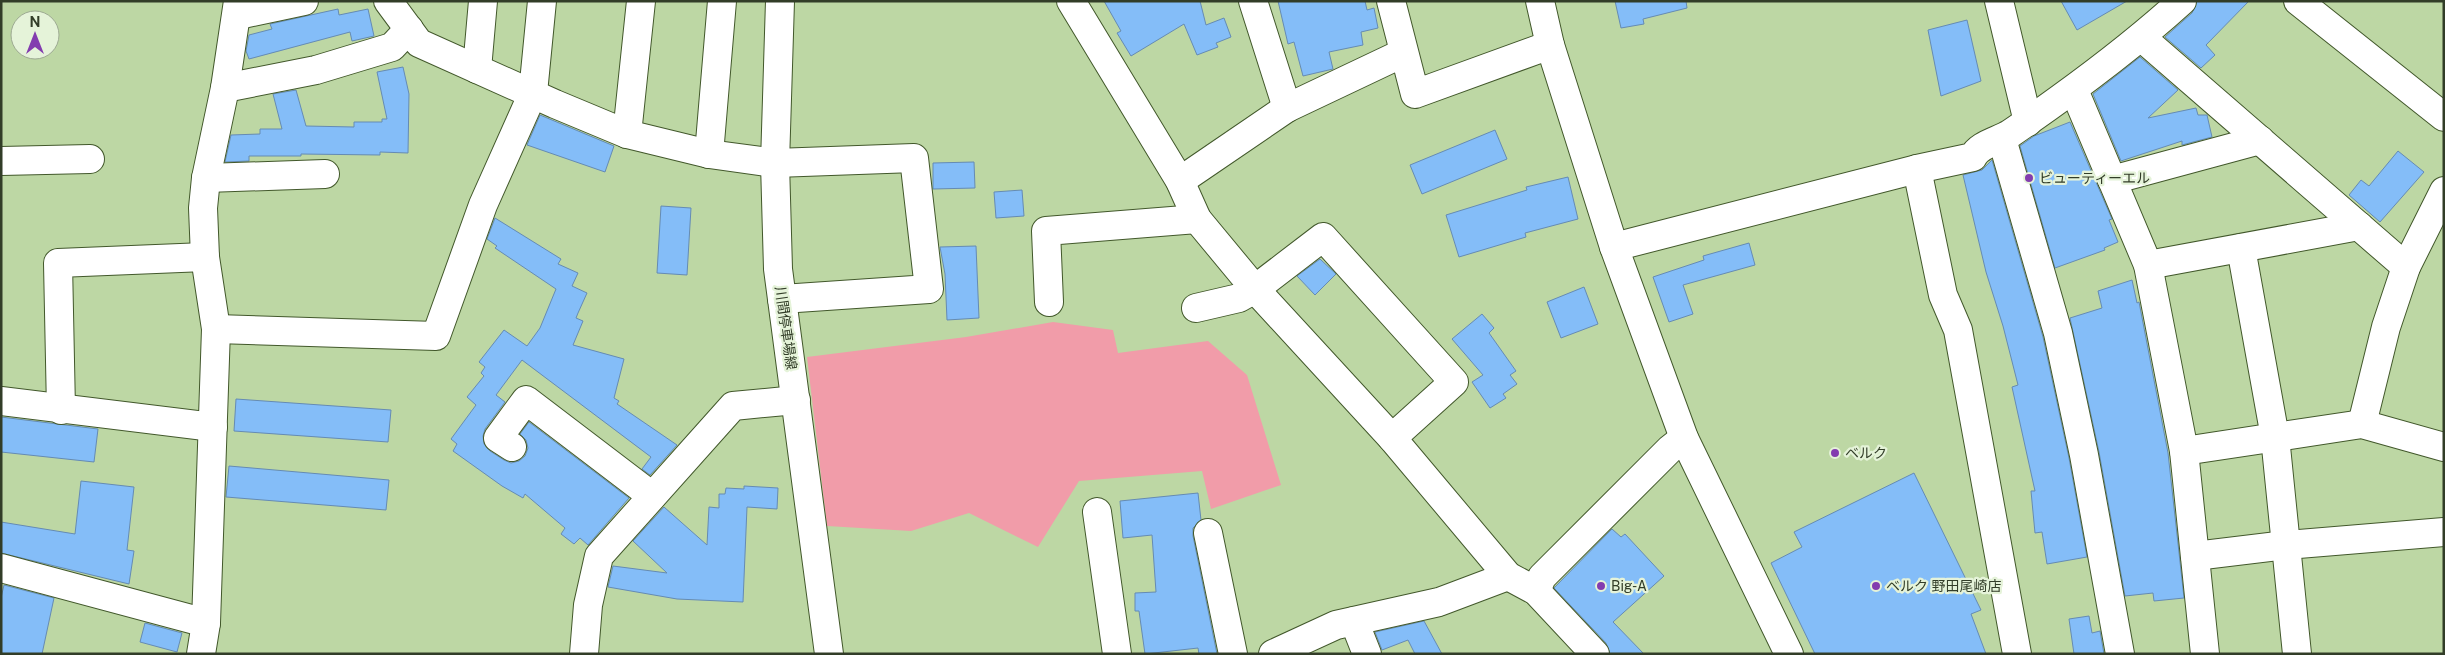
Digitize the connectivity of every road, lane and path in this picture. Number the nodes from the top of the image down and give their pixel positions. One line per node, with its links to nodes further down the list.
1 (304, 1): 15 (street)
2 (388, 1): 16 (street)
3 (483, 1): 20 (street)
4 (542, 1): 23 (street)
5 (641, 1): 27 (street)
6 (722, 1): 30 (street)
7 (780, 1): 33 (street, 川間停車場線)
8 (1071, 1): 38 (street)
9 (1253, 1): 24 (street)
10 (1391, 1): 19 (street)
11 (1540, 1): 18 (street)
12 (1999, 1): 26 (street)
13 (2182, 1): 17 (street)
14 (2298, 1): 25 (street)
15 (238, 8): 21 (street)
16 (409, 29): 20 (street); 21 (street)
17 (2142, 37): 22 (street); 29 (street)
18 (1550, 45): 19 (street); 42 (street)
19 (1403, 53): 24 (street)
20 (477, 69): 23 (street)
21 (225, 88): 36 (street)
22 (2074, 90): 26 (street); 37 (street)
23 (533, 93): 27 (street); 51 (street)
24 (1287, 108): 38 (street)
25 (2444, 117)
26 (2028, 122): 28 (street)
27 (627, 134): 30 (street)
28 (2002, 139): 34 (street); 84 (street)
29 (2260, 140): 37 (street); 41 (street)
30 (709, 154): 33 (street)
31 (90, 160): 32 (street)
32 (1, 162)
33 (775, 163): 48 (street, 川間停車場線); 48 (street)
34 (1917, 169): 42 (street); 83 (street)
35 (325, 174): 36 (street)
36 (206, 178): 44 (street)
37 (2112, 180): 45 (street)
38 (1180, 181): 40 (street)
39 (2444, 191): 46 (street)
40 (1197, 219): 47 (street); 49 (street)
41 (2359, 226): 43 (street); 46 (street)
42 (1614, 247): 59 (street)
43 (2241, 248): 45 (street); 57 (street)
44 (205, 257): 51 (street); 54 (street)
45 (2148, 265): 62 (street)
46 (2406, 267): 55 (street)
47 (1255, 289): 50 (street); 58 (street); 58 (street)
48 (782, 299): 52 (street, 川間停車場線)
49 (1049, 302)
50 (1196, 308)
51 (216, 329): 56 (street)
52 (796, 400): 63 (street); 76 (street, 川間停車場線)
53 (1, 402): 54 (street)
54 (61, 410): 56 (street)
55 (2362, 424): 57 (street); 61 (street)
56 (213, 427): 73 (street)
57 (2275, 437): 62 (street); 67 (street)
58 (1392, 438): 70 (street)
59 (1684, 438): 71 (street); 82 (street)
60 (512, 447): 63 (street)
61 (2444, 447)
62 (2184, 450): 68 (street)
63 (652, 496): 75 (street)
64 (1098, 512): 77 (street)
65 (2444, 532): 67 (street)
66 (1208, 533): 78 (street)
67 (2286, 545): 68 (street); 86 (street)
68 (2195, 556): 85 (street)
69 (1, 568): 73 (street)
70 (1508, 576): 71 (street); 72 (street)
71 (1536, 591): 81 (street)
72 (1354, 621): 79 (street); 80 (street)
73 (206, 623): 74 (street)
74 (201, 654)
75 (584, 654)
76 (829, 654)
77 (1117, 654)
78 (1234, 654)
79 (1273, 654)
80 (1367, 654)
81 (1596, 654)
82 (1789, 654)
83 (2017, 654)
84 (2120, 654)
85 (2205, 654)
86 (2297, 654)

